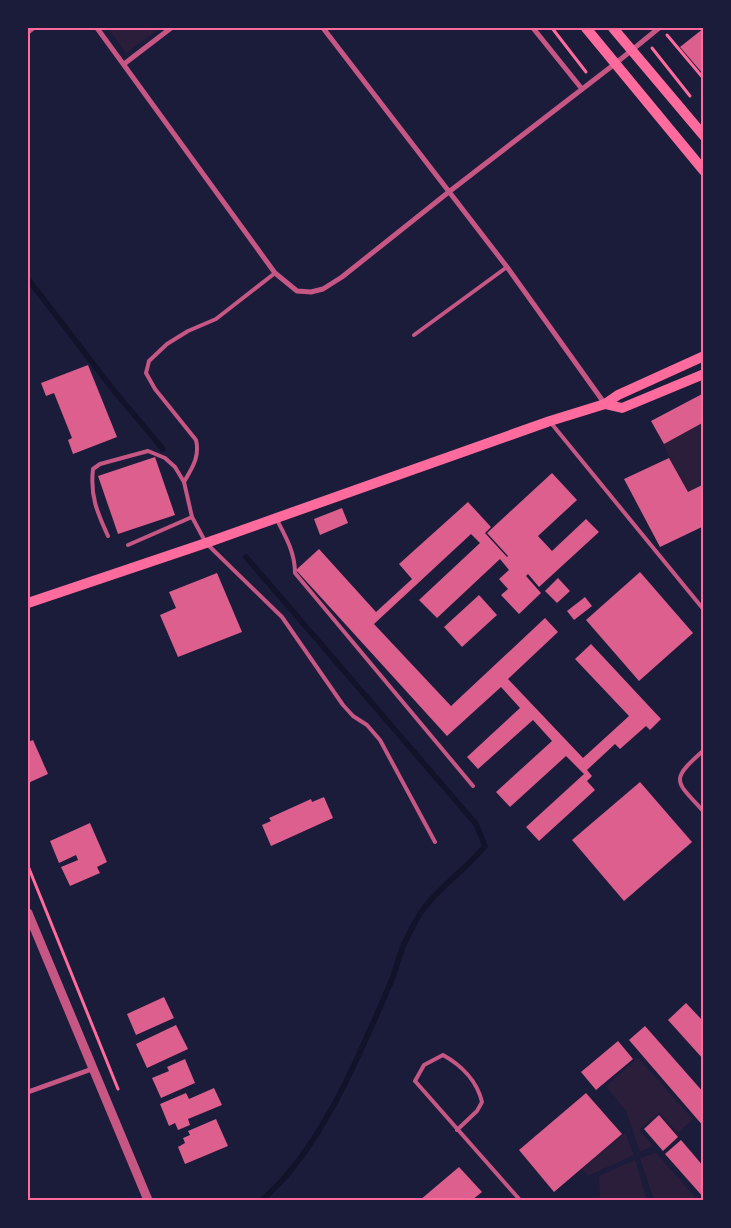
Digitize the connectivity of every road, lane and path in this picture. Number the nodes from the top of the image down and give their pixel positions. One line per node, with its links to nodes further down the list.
1 (33, 28): 9 (street)
2 (97, 28): 12 (street)
3 (171, 28): 12 (street)
4 (323, 28): 17 (street)
5 (533, 28): 14 (street)
6 (586, 28): 11 (main road)
7 (613, 28): 10 (main road)
8 (660, 28): 10 (street); 13 (path)
9 (28, 32)
10 (632, 50): 11 (street); 15 (main road)
11 (616, 63): 14 (street); 16 (main road)
12 (124, 64): 19 (street)
13 (704, 78)
14 (582, 89): 17 (street)
15 (704, 136)
16 (704, 171)
17 (450, 191): 18 (street); 19 (street)
18 (507, 267): 20 (lane); 23 (street)
19 (275, 273): 25 (lane)
20 (414, 335)
21 (704, 356): 23 (main road)
22 (704, 374): 23 (main road)
23 (605, 404): 24 (main road)
24 (550, 421): 27 (main road); 32 (lane)
25 (184, 482): 26 (lane); 28 (lane)
26 (192, 517): 29 (lane); 30 (lane)
27 (276, 518): 29 (main road); 34 (lane)
28 (108, 536)
29 (206, 542): 31 (main road); 36 (lane)
30 (128, 544)
31 (28, 602)
32 (704, 610)
33 (703, 753): 35 (lane)
34 (473, 786)
35 (704, 812)
36 (435, 842)
37 (28, 866): 41 (path)
38 (28, 913): 39 (street)
39 (92, 1070): 40 (street); 43 (street)
40 (28, 1092)
41 (119, 1092)
42 (457, 1130): 42 (lane); 44 (lane)
43 (148, 1200)
44 (520, 1200)

